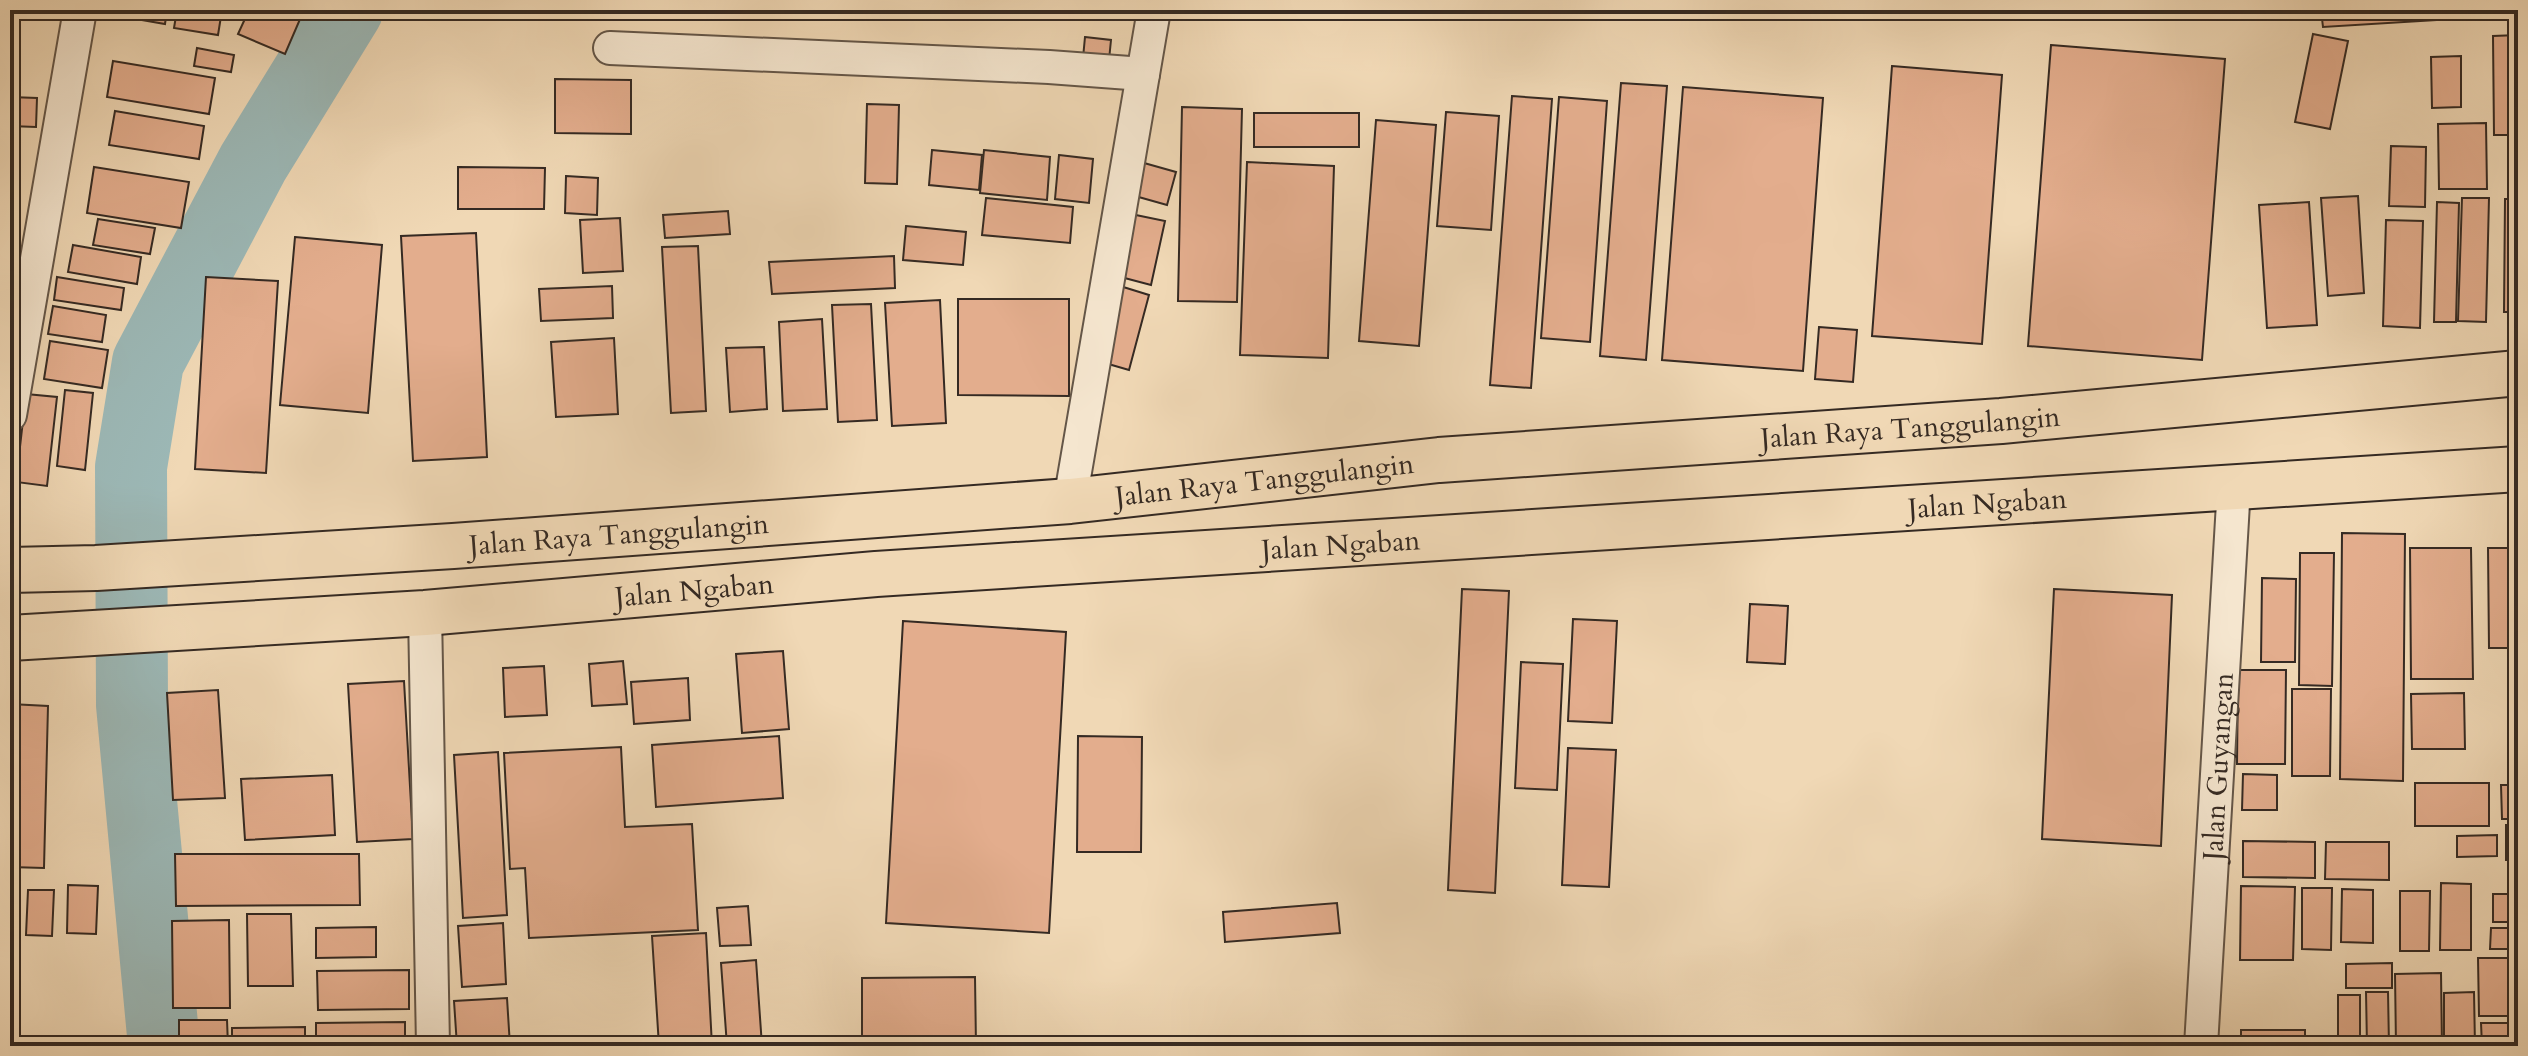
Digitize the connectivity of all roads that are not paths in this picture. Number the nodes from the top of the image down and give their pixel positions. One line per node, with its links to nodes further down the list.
1 (80, 10): 6 (street)
2 (1154, 10): 4 (street)
3 (610, 48): 4 (street)
4 (1143, 74): 10 (street)
5 (2518, 373): 10 (highway, Jalan Raya Tanggulangin)
6 (13, 374): 7 (street)
7 (10, 415)
8 (2518, 469): 9 (highway, Jalan Ngaban)
9 (2234, 486): 12 (highway, Jalan Ngaban); 15 (street, Jalan Guyangan)
10 (1070, 501): 11 (highway, Jalan Raya Tanggulangin)
11 (10, 570)
12 (425, 613): 13 (highway, Jalan Ngaban); 14 (street)
13 (10, 638)
14 (433, 1046)
15 (2201, 1046)

